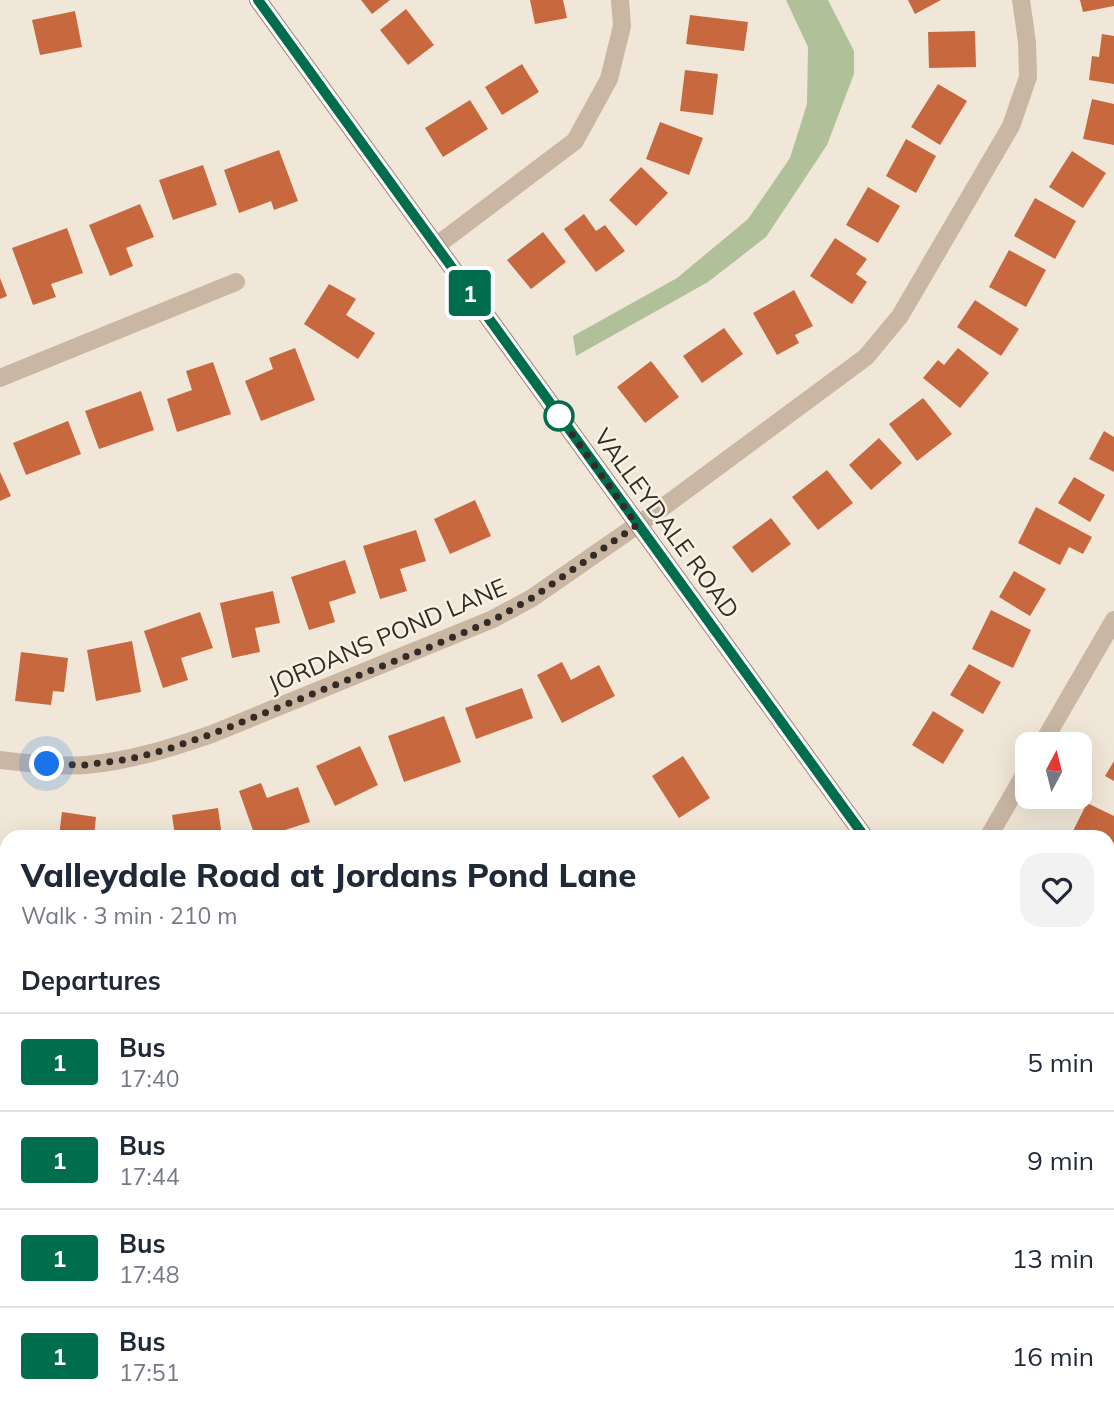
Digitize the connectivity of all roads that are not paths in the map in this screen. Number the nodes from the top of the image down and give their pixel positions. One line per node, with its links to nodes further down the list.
1 (258, 0): 4 (street, VALLEYDALE ROAD)
2 (620, 0): 4 (street)
3 (1021, 0): 7 (street, JORDANS POND LANE)
4 (436, 246): 7 (street, VALLEYDALE ROAD)
5 (236, 282): 6 (street)
6 (0, 378)
7 (637, 525): 10 (street, JORDANS POND LANE); 12 (street, VALLEYDALE ROAD)
8 (1114, 620): 9 (street)
9 (1049, 732)
10 (0, 760)
11 (1015, 791): 13 (street)
12 (860, 830)
13 (992, 830)

